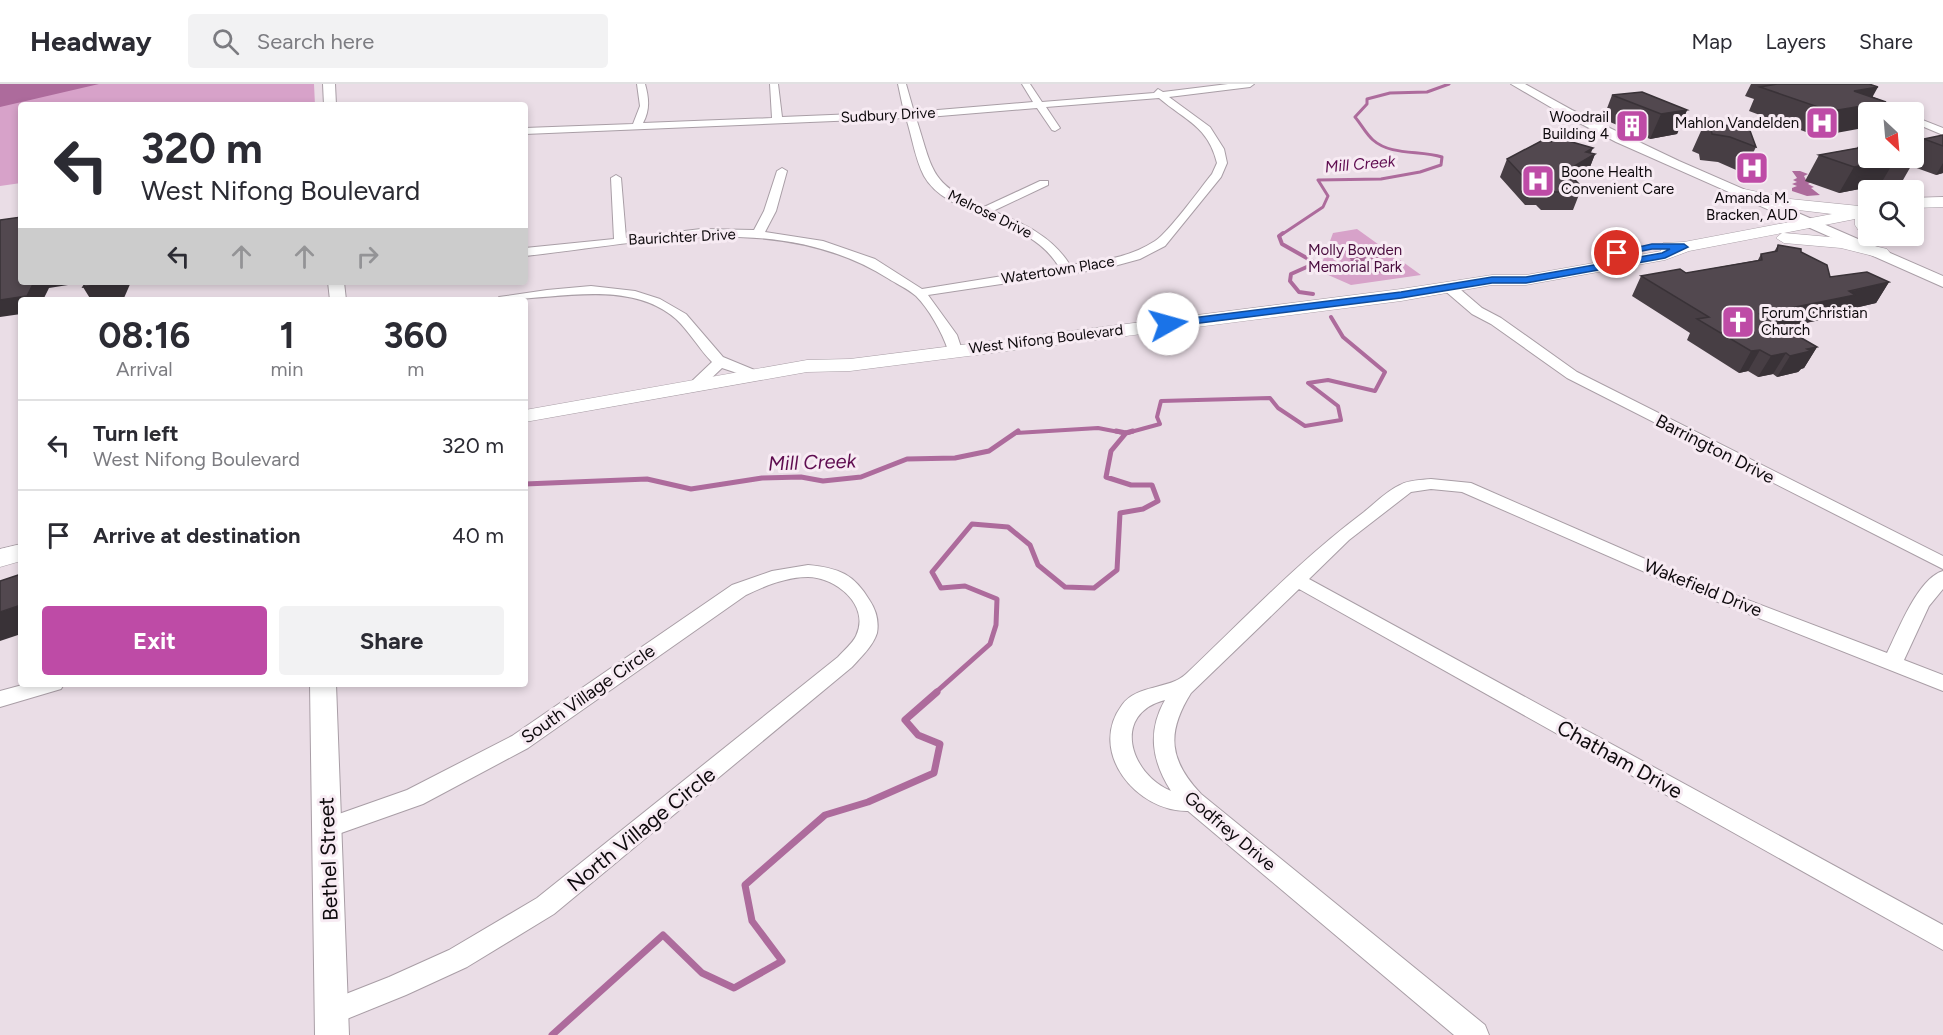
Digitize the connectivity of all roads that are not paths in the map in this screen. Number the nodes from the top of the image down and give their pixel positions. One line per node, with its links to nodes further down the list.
1 (329, 84): 10 (street)
2 (641, 84): 15 (street)
3 (774, 84): 13 (street)
4 (902, 84): 12 (street, Melrose Drive)
5 (1026, 84): 11 (street)
6 (1149, 84): 9 (street, Watertown Place)
7 (1250, 84): 9 (street, Sudbury Drive)
8 (1517, 84): 23 (street)
9 (1161, 95): 11 (street, Sudbury Drive); 39 (street, Watertown Place)
10 (330, 102)
11 (1039, 105): 12 (street, Sudbury Drive); 16 (street)
12 (911, 114): 13 (street, Sudbury Drive); 27 (street, Melrose Drive)
13 (777, 119): 15 (street, Sudbury Drive)
14 (1924, 124): 18 (street)
15 (637, 126): 17 (street, Sudbury Drive)
16 (1056, 128)
17 (528, 131)
18 (1943, 132)
19 (782, 171): 31 (street)
20 (616, 177): 33 (street)
21 (1044, 183): 27 (street)
22 (1943, 193): 24 (main road)
23 (1744, 194): 28 (main road); 30 (street); 32 (main road)
24 (1924, 199)
25 (1924, 202): 26 (main road)
26 (1943, 202)
27 (984, 211): 39 (street, Melrose Drive)
28 (1858, 211)
29 (1858, 214): 30 (main road, West Nifong Boulevard)
30 (1814, 223): 32 (main road, West Nifong Boulevard); 37 (street)
31 (758, 234): 33 (street, Baurichter Drive); 44 (street, Baurichter Drive)
32 (1742, 236): 35 (main road, West Nifong Boulevard); 37 (main road)
33 (620, 240): 36 (street, Baurichter Drive)
34 (1877, 246): 37 (main road)
35 (1684, 247): 38 (main road, West Nifong Boulevard); 40 (main road, West Nifong Boulevard)
36 (528, 252)
37 (1881, 253): 42 (street)
38 (1599, 256): 40 (main road); 41 (main road, West Nifong Boulevard)
39 (1067, 270): 44 (street, Watertown Place)
40 (1559, 275): 41 (main road, West Nifong Boulevard)
41 (1492, 280): 43 (main road, West Nifong Boulevard)
42 (1943, 282)
43 (1449, 287): 46 (main road, West Nifong Boulevard); 58 (street, Barrington Drive)
44 (920, 293): 46 (street)
45 (527, 297): 47 (street)
46 (956, 350): 48 (main road, West Nifong Boulevard)
47 (720, 362): 49 (street); 50 (street)
48 (850, 365): 49 (main road, West Nifong Boulevard); 51 (main road, West Nifong Boulevard)
49 (752, 374): 50 (main road, West Nifong Boulevard)
50 (697, 384): 52 (main road, West Nifong Boulevard)
51 (528, 419)
52 (528, 419)
53 (1465, 488): 61 (street, Godfrey Drive); 62 (street, Wakefield Drive)
54 (18, 536): 55 (main road)
55 (0, 541)
56 (18, 553): 57 (main road)
57 (0, 558)
58 (1943, 562)
59 (1943, 577): 62 (street)
60 (846, 580): 69 (street, South Village Circle); 71 (street, North Village Circle)
61 (1297, 580): 66 (street, Godfrey Drive); 70 (street, Chatham Drive)
62 (1892, 664): 63 (street, Wakefield Drive)
63 (1943, 683)
64 (43, 687): 67 (street)
65 (323, 687): 69 (street, Bethel Street)
66 (1184, 688): 68 (street, Godfrey Drive); 68 (street)
67 (0, 699)
68 (1193, 801): 72 (street, Godfrey Drive)
69 (327, 828): 71 (street, Bethel Street)
70 (1943, 938)
71 (332, 1024)
72 (1475, 1035)

